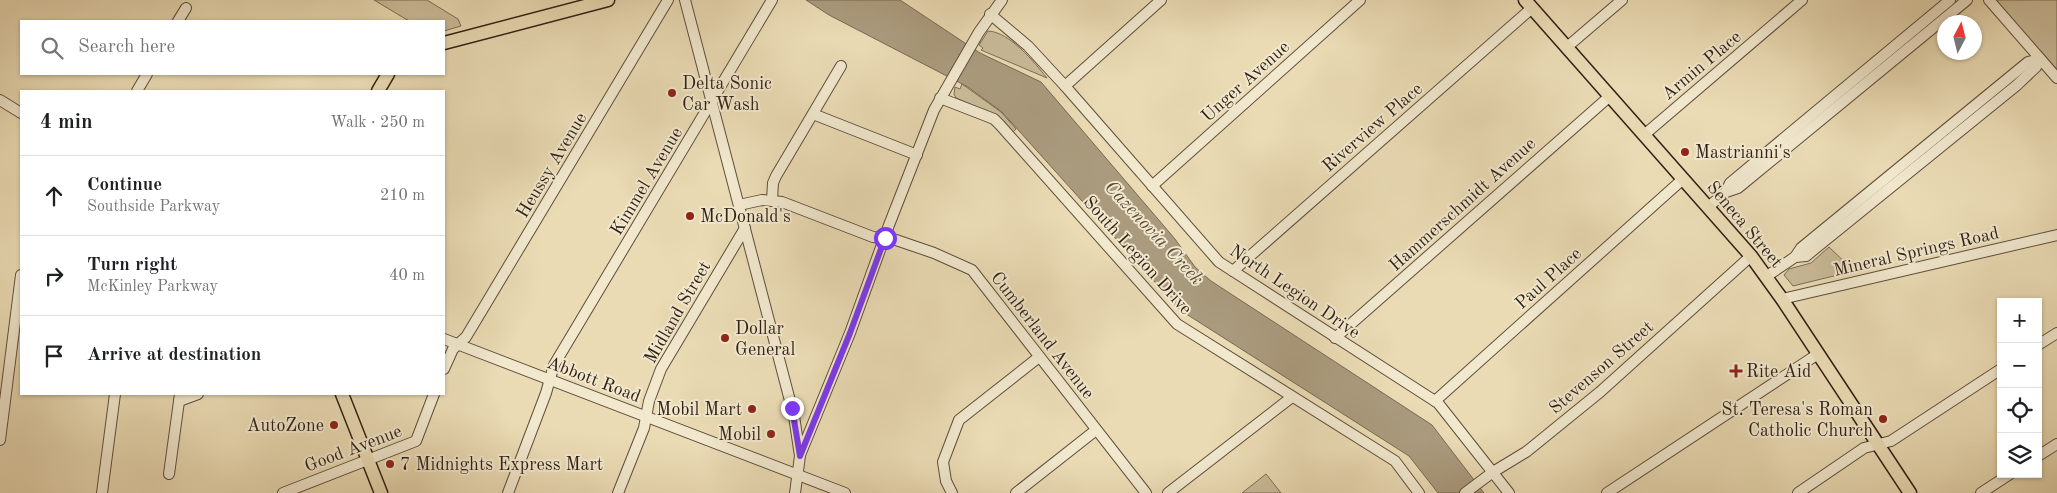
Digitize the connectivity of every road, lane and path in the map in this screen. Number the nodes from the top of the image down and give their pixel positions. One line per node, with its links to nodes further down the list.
1 (608, 0): 17 (main road)
2 (668, 0): 53 (street, Heussy Avenue)
3 (685, 0): 31 (street)
4 (772, 0): 31 (street, Kimmel Avenue)
5 (1002, 0): 15 (street)
6 (1161, 0): 25 (street)
7 (1360, 0): 37 (street, Unger Avenue)
8 (1622, 0): 18 (street)
9 (1802, 0): 34 (street, Armin Place)
10 (1950, 0): 19 (street)
11 (1967, 0): 19 (street)
12 (1989, 0): 20 (street)
13 (1528, 4): 18 (main road, Seneca Street); 45 (street, Riverview Place)
14 (186, 8): 16 (street)
15 (990, 14): 25 (street, North Legion Drive); 29 (street)
16 (179, 20)
17 (445, 43)
18 (1567, 48): 28 (main road, Seneca Street)
19 (1890, 56): 40 (street)
20 (2040, 59): 24 (street); 46 (street)
21 (841, 66): 33 (street)
22 (146, 75): 26 (street)
23 (387, 75): 27 (main road)
24 (2057, 78)
25 (1065, 86): 37 (street, North Legion Drive)
26 (138, 90)
27 (379, 90)
28 (1610, 96): 34 (main road, Seneca Street); 50 (street, Hammerschmidt Avenue)
29 (940, 98): 35 (street); 64 (street, South Legion Drive)
30 (0, 100): 32 (street)
31 (712, 102): 39 (street); 58 (street, Kimmel Avenue)
32 (20, 112)
33 (813, 114): 35 (street); 38 (street)
34 (1644, 135): 36 (main road, Seneca Street)
35 (916, 155): 43 (street)
36 (1683, 179): 40 (main road, Seneca Street); 66 (street, Paul Place)
37 (1152, 186): 45 (street, North Legion Drive)
38 (772, 200): 39 (street); 43 (street, Cumberland Avenue)
39 (739, 205): 41 (street)
40 (1708, 207): 44 (main road, Seneca Street)
41 (745, 228): 67 (street, Midland Street); 73 (street)
42 (2057, 235): 48 (street, Mineral Springs Road)
43 (885, 238): 55 (street, Cumberland Avenue); 73 (street)
44 (1752, 256): 46 (main road, Seneca Street); 77 (street, Stevenson Street)
45 (1232, 271): 50 (street, North Legion Drive)
46 (1767, 276): 48 (main road, Seneca Street)
47 (20, 281): 59 (street)
48 (1782, 299): 54 (main road, Seneca Street)
49 (2057, 333): 52 (street)
50 (1336, 338): 66 (street, North Legion Drive)
51 (445, 339): 53 (street, Abbott Road)
52 (2041, 343)
53 (460, 345): 56 (street); 58 (street, Abbott Road)
54 (1818, 354): 70 (main road, Seneca Street); 93 (street)
55 (1039, 357): 68 (street, Cumberland Avenue); 86 (street)
56 (445, 366)
57 (1997, 373): 70 (street)
58 (549, 379): 67 (street, Abbott Road); 82 (street, Kimmel Avenue)
59 (3, 389): 69 (street)
60 (115, 395): 79 (street)
61 (193, 395): 65 (street)
62 (342, 395): 74 (main road)
63 (434, 395): 74 (street, Good Avenue)
64 (1292, 397): 89 (street); 90 (street, South Legion Drive)
65 (179, 398): 75 (street)
66 (1435, 401): 77 (street, North Legion Drive)
67 (646, 417): 76 (street, Abbott Road); 83 (street, Midland Street)
68 (1096, 430): 87 (street); 88 (street, Cumberland Avenue)
69 (0, 440)
70 (1878, 444): 94 (street); 95 (main road, Seneca Street)
71 (2057, 444): 72 (street)
72 (2042, 453)
73 (800, 456): 76 (street)
74 (368, 460): 80 (street, Good Avenue); 81 (main road)
75 (169, 474)
76 (798, 474): 84 (street); 85 (street, Abbott Road)
77 (1489, 474): 91 (street, Stevenson Street); 92 (street, North Legion Drive)
78 (2004, 478): 96 (street)
79 (102, 493)
80 (283, 493)
81 (381, 493)
82 (508, 493)
83 (618, 493)
84 (795, 493)
85 (845, 493)
86 (952, 493)
87 (1016, 493)
88 (1146, 493)
89 (1168, 493)
90 (1420, 493)
91 (1465, 493)
92 (1509, 493)
93 (1607, 493)
94 (1798, 493)
95 (1910, 493)
96 (1981, 493)

